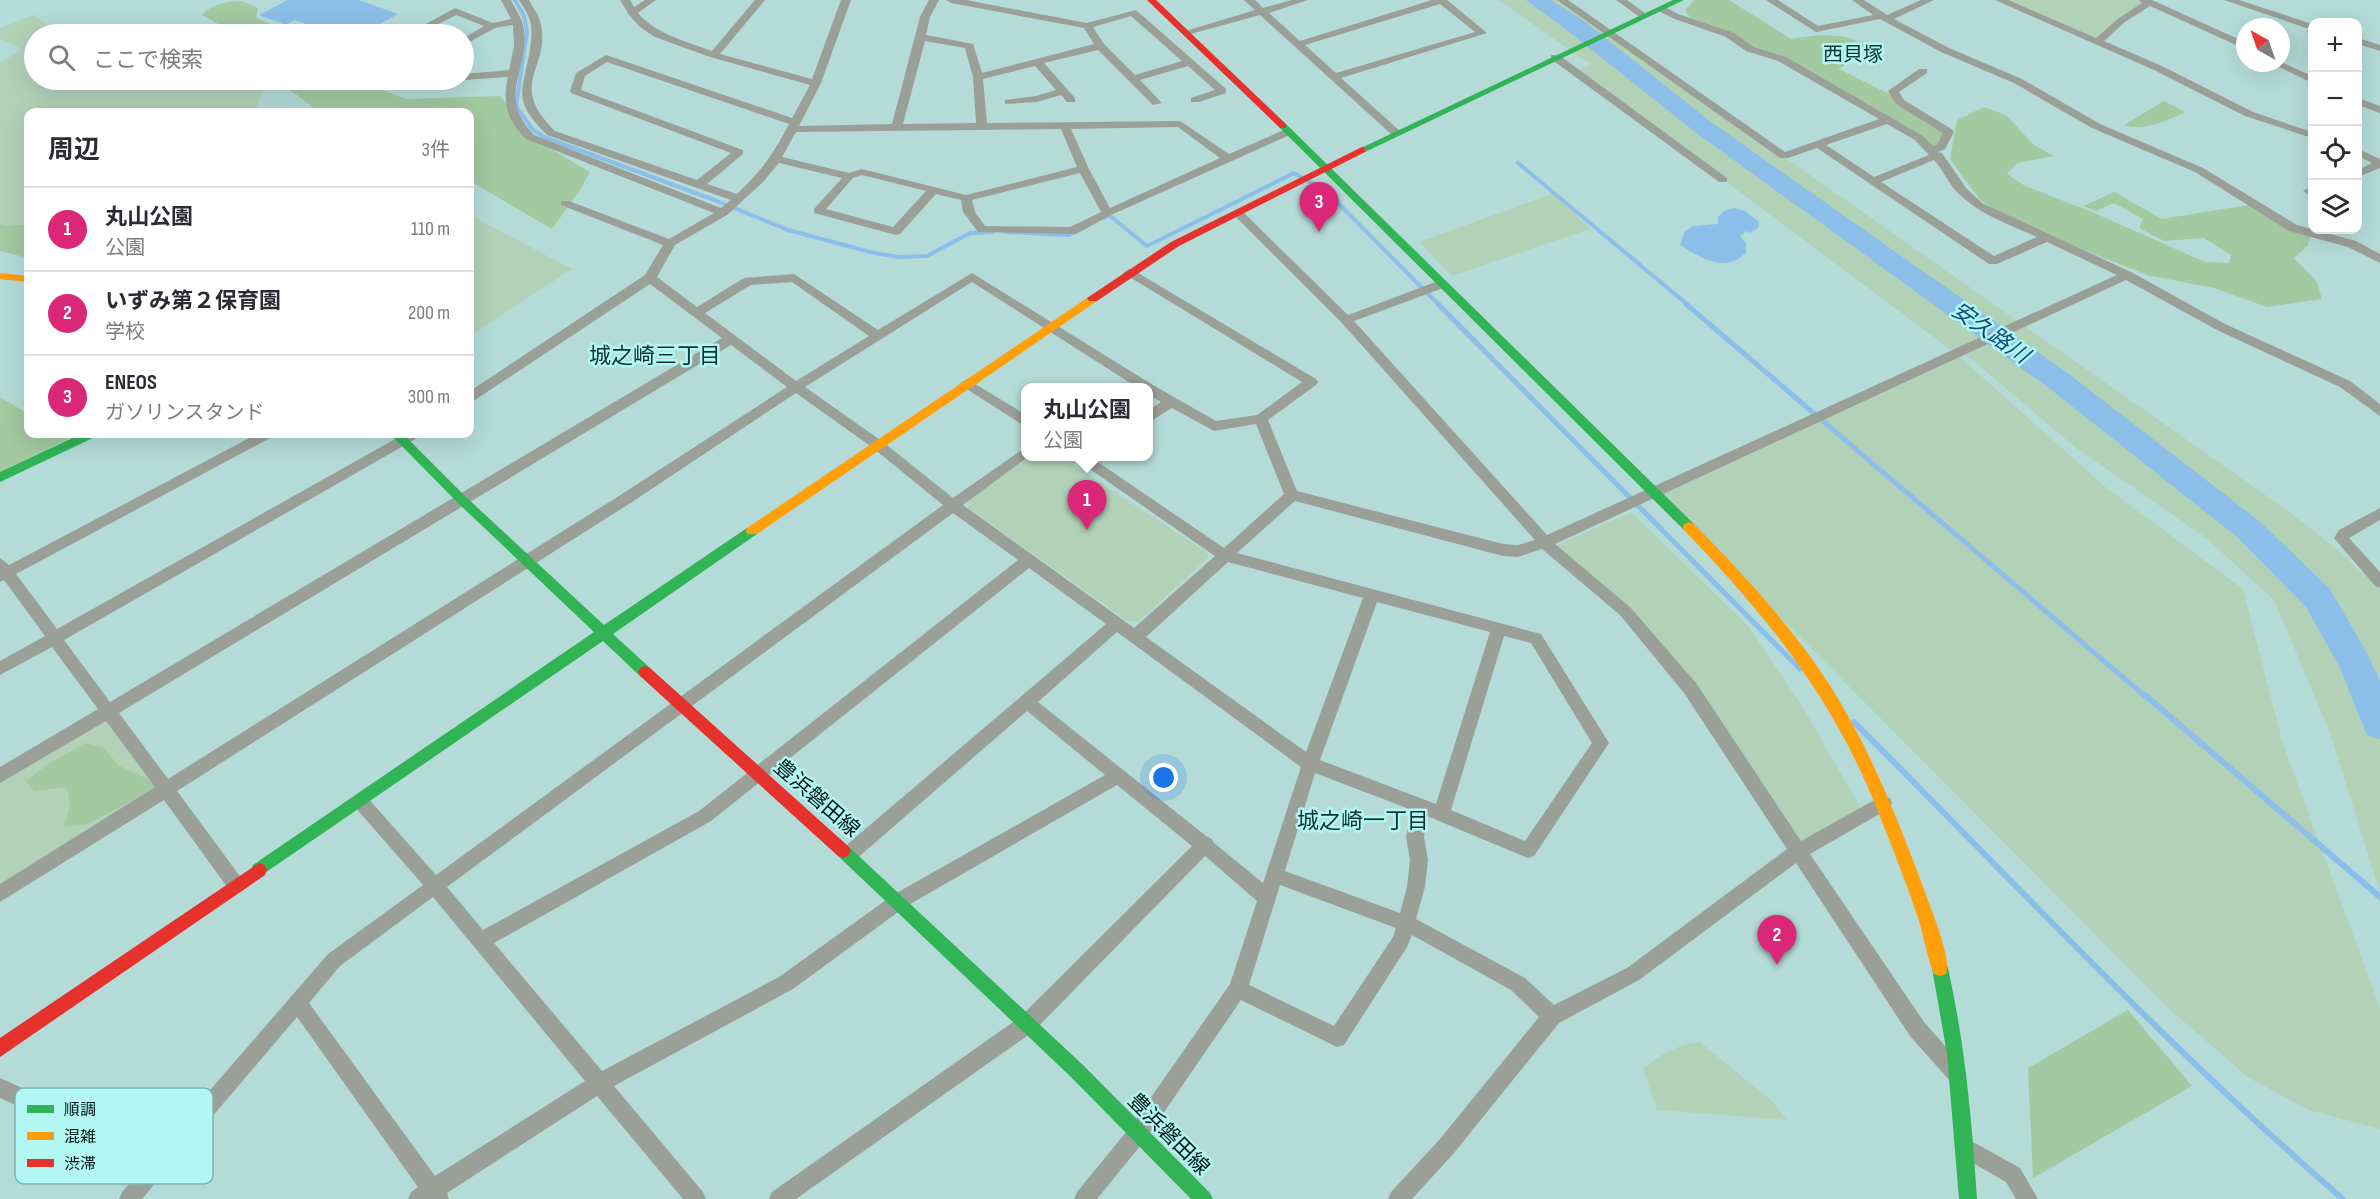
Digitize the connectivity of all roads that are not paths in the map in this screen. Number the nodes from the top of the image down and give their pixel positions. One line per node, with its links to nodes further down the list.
1 (506, 0): 27 (street)
2 (524, 0): 55 (street)
3 (626, 0): 24 (street)
4 (651, 0): 24 (street)
5 (760, 0): 42 (street)
6 (846, 0): 54 (street)
7 (934, 0): 35 (street)
8 (951, 0): 31 (street)
9 (1151, 0): 32 (street)
10 (1249, 0): 23 (street)
11 (1303, 0): 23 (street)
12 (1441, 0): 39 (street); 50 (street)
13 (1562, 0): 33 (street)
14 (1621, 0): 25 (street)
15 (1680, 0): 22 (street)
16 (1771, 0): 26 (street)
17 (1857, 0): 26 (street)
18 (1929, 0): 26 (street)
19 (2000, 0): 36 (street)
20 (2229, 0): 29 (street)
21 (2147, 1): 36 (street); 37 (street)
22 (1662, 9): 25 (street); 64 (street)
23 (1262, 11): 32 (street); 39 (street)
24 (632, 14): 42 (street)
25 (1644, 16): 33 (street)
26 (1884, 18): 95 (street)
27 (516, 21): 30 (street); 48 (street)
28 (431, 24): 30 (street)
29 (2308, 25)
30 (492, 26): 34 (street)
31 (1087, 26): 40 (street); 45 (street)
32 (1187, 32): 69 (street)
33 (1608, 33): 43 (street); 72 (street)
34 (474, 36)
35 (921, 37): 51 (street); 67 (street)
36 (2097, 42): 71 (street)
37 (2236, 42)
38 (2362, 42): 41 (street)
39 (1299, 45): 50 (street)
40 (1100, 46): 44 (street); 53 (street)
41 (2380, 48)
42 (714, 55): 54 (street)
43 (1555, 57): 70 (street); 82 (street)
44 (1036, 62): 51 (street); 57 (street)
45 (1190, 62): 53 (street); 59 (street)
46 (2290, 69): 52 (street)
47 (1923, 70): 73 (street)
48 (514, 73): 49 (street); 56 (street)
49 (474, 76)
50 (1334, 76): 70 (street)
51 (978, 77): 68 (street)
52 (2308, 78)
53 (1133, 79): 61 (street)
54 (816, 83): 65 (street)
55 (527, 87): 56 (street); 84 (street)
56 (512, 88): 89 (street)
57 (1062, 91): 58 (street); 60 (street)
58 (1071, 100)
59 (1195, 100)
60 (1009, 102)
61 (1157, 103)
62 (2362, 106): 63 (street)
63 (2380, 110)
64 (1888, 120): 72 (street); 73 (street)
65 (794, 126): 67 (street); 76 (street); 84 (street)
66 (1065, 126): 68 (street); 75 (street); 79 (street)
67 (897, 127): 68 (street)
68 (982, 127)
69 (1288, 132): 75 (street); 78 (street)
70 (1396, 133): 78 (street)
71 (2308, 133)
72 (1820, 145): 83 (street)
73 (1935, 153): 83 (street); 93 (street)
74 (2362, 154): 77 (street)
75 (1227, 158): 90 (street)
76 (776, 159): 81 (street); 87 (street)
77 (2380, 164): 80 (street)
78 (1325, 167): 91 (street); 102 (street)
79 (1083, 169): 86 (street); 90 (street)
80 (2362, 172)
81 (849, 176): 85 (street); 85 (street)
82 (1723, 180)
83 (1873, 181): 93 (street)
84 (698, 185): 87 (street)
85 (933, 190): 86 (street)
86 (966, 198): 90 (street)
87 (740, 199): 89 (street)
88 (566, 203): 94 (street)
89 (723, 213): 94 (street)
90 (1107, 213)
91 (1238, 213): 97 (street); 104 (street)
92 (2350, 234): 95 (street)
93 (2047, 237): 98 (street)
94 (670, 243): 100 (street)
95 (2352, 244): 96 (street)
96 (2380, 260)
97 (1130, 273): 105 (street); 117 (street)
98 (2127, 275): 114 (street); 126 (street)
99 (0, 276): 101 (street)
100 (650, 278): 103 (street); 112 (street)
101 (24, 279)
102 (1442, 284): 104 (street); 126 (street)
103 (697, 312): 106 (street); 107 (street)
104 (1346, 320): 131 (street)
105 (1051, 326): 106 (street); 108 (street); 109 (street)
106 (878, 336): 110 (street)
107 (731, 339): 110 (street); 128 (street)
108 (967, 383): 116 (street); 122 (street)
109 (1140, 383)
110 (796, 387): 122 (street); 133 (street)
111 (1153, 391): 113 (street)
112 (474, 394)
113 (1170, 402): 115 (street); 117 (street)
114 (2380, 411)
115 (1153, 415)
116 (1021, 419)
117 (1261, 419): 127 (street)
118 (83, 438): 125 (street)
119 (259, 438): 135 (street)
120 (402, 438): 142 (street)
121 (407, 438): 128 (street, 豊浜磐田線)
122 (878, 445): 129 (street); 140 (street)
123 (1021, 456): 129 (street)
124 (1091, 461): 132 (street)
125 (0, 477)
126 (1655, 491): 131 (street); 153 (street)
127 (1292, 495): 131 (street); 132 (street)
128 (462, 500): 133 (street, 豊浜磐田線); 146 (street)
129 (954, 506): 134 (street); 145 (street)
130 (2380, 513): 136 (street)
131 (1546, 542): 157 (street)
132 (1224, 555): 137 (street); 141 (street)
133 (527, 559): 140 (street, 豊浜磐田線); 151 (street)
134 (1029, 560): 138 (street); 148 (street)
135 (2, 571): 142 (street)
136 (2380, 582)
137 (1372, 595): 139 (street); 147 (street)
138 (1117, 623): 141 (street); 144 (street)
139 (1498, 629): 155 (street); 155 (street)
140 (603, 634): 145 (street, 豊浜磐田線); 152 (street)
141 (1136, 636): 147 (street)
142 (54, 639): 143 (street); 146 (street)
143 (0, 669)
144 (1027, 702): 150 (street); 158 (street)
145 (680, 705): 148 (street, 豊浜磐田線); 161 (street)
146 (107, 712): 149 (street); 151 (street)
147 (1310, 764): 154 (street); 159 (street)
148 (759, 775): 158 (street, 豊浜磐田線); 166 (street)
149 (0, 776)
150 (1117, 777): 156 (street); 164 (street)
151 (165, 789): 160 (street); 162 (street)
152 (360, 801): 160 (street); 161 (street)
153 (1884, 803): 157 (street); 172 (street)
154 (1421, 806): 155 (street); 165 (street)
155 (1441, 813)
156 (1206, 844): 163 (street); 170 (street)
157 (1797, 852): 169 (street); 172 (street)
158 (849, 854): 164 (street, 豊浜磐田線)
159 (1275, 875): 163 (street); 165 (street)
160 (236, 885): 171 (street)
161 (435, 886): 166 (street); 168 (street)
162 (0, 894)
163 (1267, 898): 167 (street)
164 (899, 901): 170 (street, 豊浜磐田線); 173 (street)
165 (1405, 924): 167 (street); 169 (street)
166 (480, 941): 173 (street)
167 (1238, 989): 177 (street)
168 (297, 1001): 176 (street); 180 (street)
169 (1552, 1016): 186 (street)
170 (1027, 1024): 177 (street, 豊浜磐田線); 183 (street)
171 (0, 1048)
172 (1960, 1078): 178 (street)
173 (601, 1082): 180 (street); 182 (street)
174 (0, 1088): 175 (street)
175 (15, 1095)
176 (213, 1101)
177 (1138, 1133): 184 (street); 185 (street, 豊浜磐田線)
178 (1966, 1148): 187 (street); 188 (street)
179 (142, 1184): 181 (street)
180 (430, 1196)
181 (129, 1199)
182 (696, 1199)
183 (779, 1199)
184 (1084, 1199)
185 (1204, 1199)
186 (1398, 1199)
187 (1968, 1199)
188 (2028, 1199)

